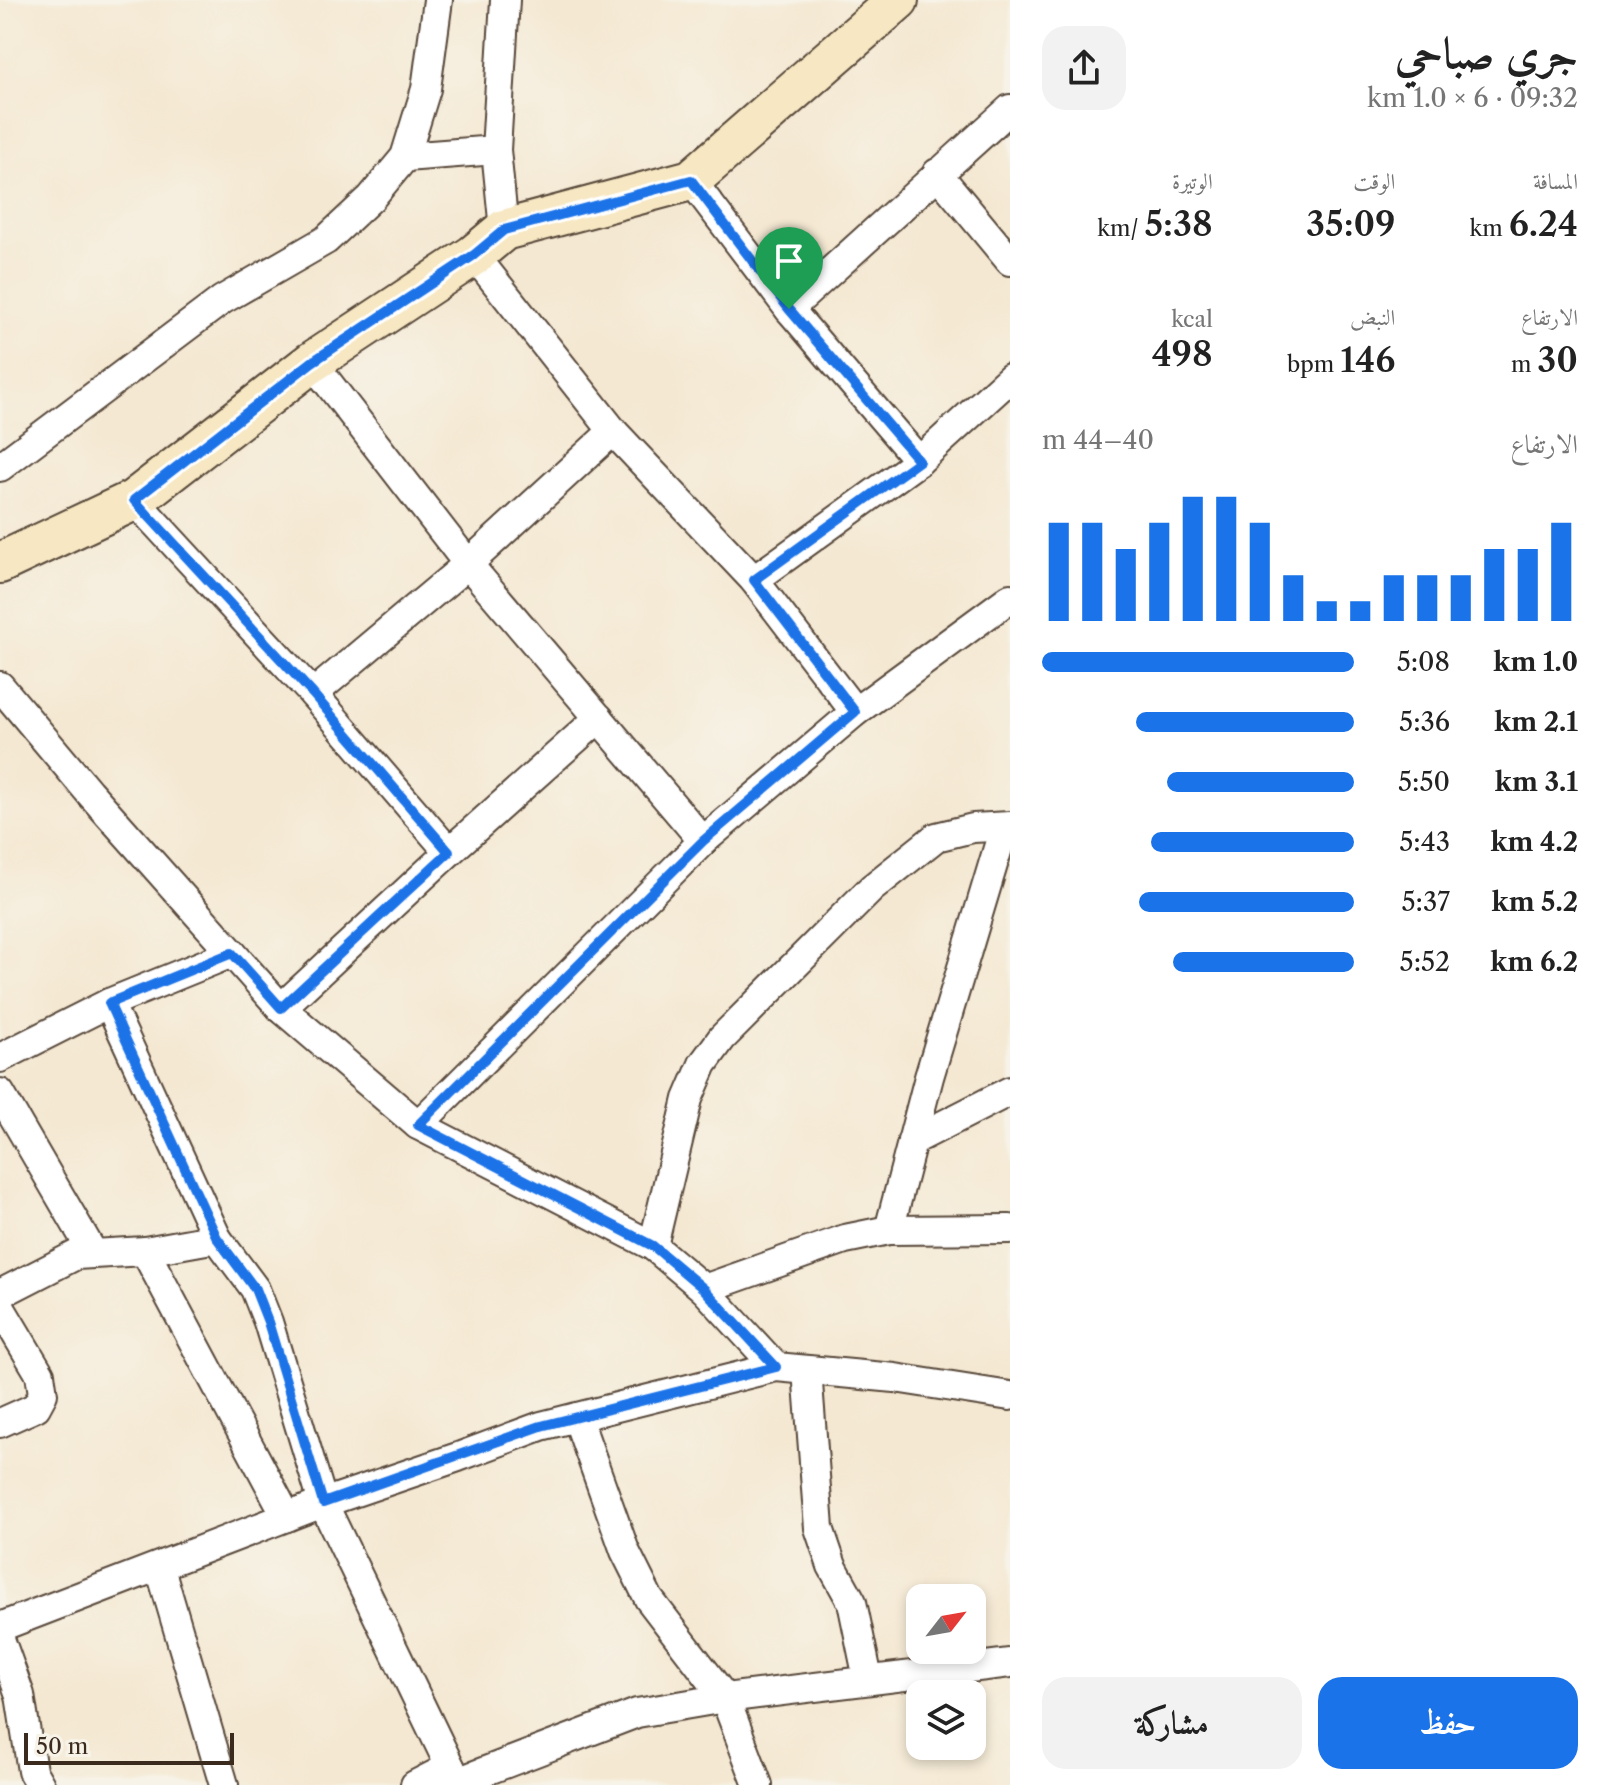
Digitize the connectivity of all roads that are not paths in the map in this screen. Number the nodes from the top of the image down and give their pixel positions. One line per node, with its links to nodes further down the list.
1 (438, 0): 6 (street)
2 (505, 0): 5 (street)
3 (898, 0): 8 (street)
4 (1010, 109): 7 (street)
5 (496, 150): 6 (street); 9 (street)
6 (405, 157): 16 (street)
7 (937, 173): 10 (street); 11 (street)
8 (691, 180): 9 (street); 11 (street)
9 (489, 243): 12 (street); 14 (street)
10 (1010, 261)
11 (789, 309): 15 (street)
12 (312, 362): 17 (street); 19 (street)
13 (1010, 378): 15 (street)
14 (613, 431): 19 (street); 20 (street)
15 (919, 461): 20 (street)
16 (0, 467)
17 (134, 500): 18 (street); 23 (street)
18 (0, 563)
19 (468, 564): 23 (street); 25 (street)
20 (754, 580): 24 (street)
21 (1010, 598): 24 (street)
22 (0, 686): 29 (street)
23 (313, 694): 28 (street)
24 (855, 712): 27 (street)
25 (599, 718): 27 (street); 28 (street)
26 (1007, 827): 36 (street); 40 (street)
27 (703, 841): 35 (street)
28 (449, 852): 31 (street)
29 (232, 953): 30 (street); 31 (street)
30 (109, 1003): 32 (street); 39 (street)
31 (281, 1008): 35 (street)
32 (3, 1048)
33 (1010, 1091): 36 (street)
34 (0, 1093): 42 (street)
35 (418, 1125): 40 (street)
36 (912, 1141): 38 (street)
37 (1010, 1229): 38 (street)
38 (889, 1230): 43 (street)
39 (217, 1238): 41 (street); 51 (street)
40 (653, 1246): 43 (street)
41 (145, 1251): 42 (street); 52 (street)
42 (93, 1253): 44 (street)
43 (704, 1289): 46 (street)
44 (0, 1294)
45 (0, 1307): 50 (street)
46 (776, 1367): 47 (street); 49 (street)
47 (807, 1370): 48 (street); 57 (street)
48 (1010, 1396)
49 (577, 1417): 51 (street); 58 (street)
50 (0, 1423)
51 (323, 1503): 52 (street); 59 (street)
52 (287, 1517): 53 (street)
53 (160, 1568): 54 (street); 61 (street)
54 (0, 1627)
55 (0, 1639): 60 (street)
56 (1010, 1663): 57 (street)
57 (868, 1679): 58 (street)
58 (725, 1698): 59 (street); 63 (street)
59 (455, 1778): 62 (street)
60 (40, 1785)
61 (224, 1785)
62 (415, 1785)
63 (758, 1785)

